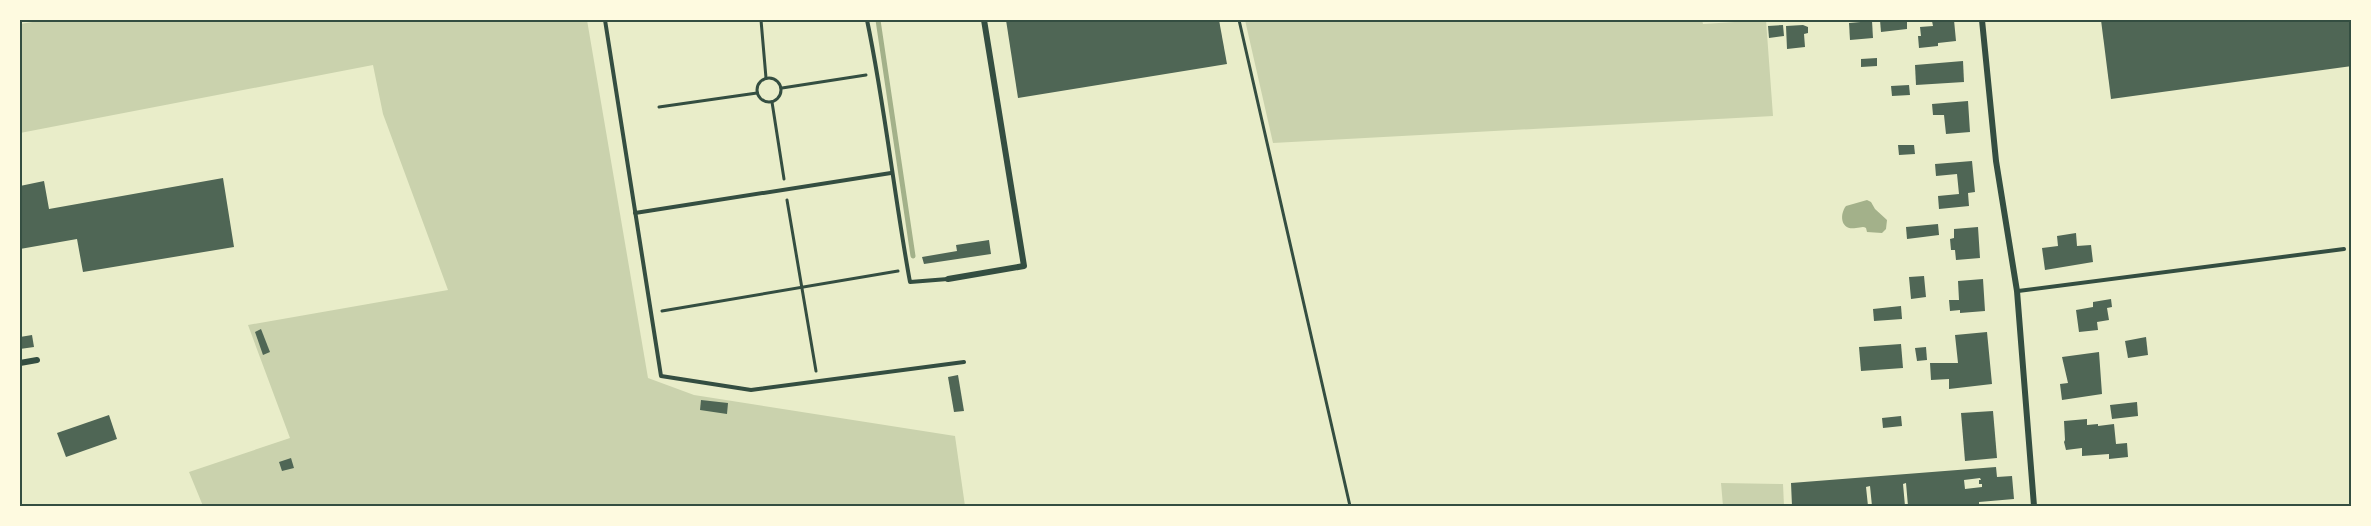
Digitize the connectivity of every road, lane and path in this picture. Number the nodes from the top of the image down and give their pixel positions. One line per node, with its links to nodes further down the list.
1 (605, 20): 15 (lane)
2 (761, 20): 8 (path)
3 (867, 20): 7 (lane)
4 (984, 20): 18 (street)
5 (1239, 20): 26 (path)
6 (1982, 20): 20 (street)
7 (878, 74): 9 (path); 13 (lane)
8 (766, 78): 9 (path); 10 (path)
9 (782, 88): 11 (path)
10 (757, 93): 11 (path); 12 (path)
11 (772, 102): 14 (path)
12 (659, 107)
13 (891, 173): 14 (lane); 17 (lane)
14 (785, 189): 15 (lane); 19 (path)
15 (635, 213): 21 (lane)
16 (2344, 249): 20 (lane)
17 (907, 269): 18 (lane); 19 (path)
18 (948, 279)
19 (802, 287): 21 (path); 25 (path)
20 (2017, 291): 27 (street)
21 (651, 313): 25 (lane)
22 (37, 360): 24 (street)
23 (964, 362): 25 (lane)
24 (20, 363)
25 (818, 381)
26 (1350, 507)
27 (2034, 507)

